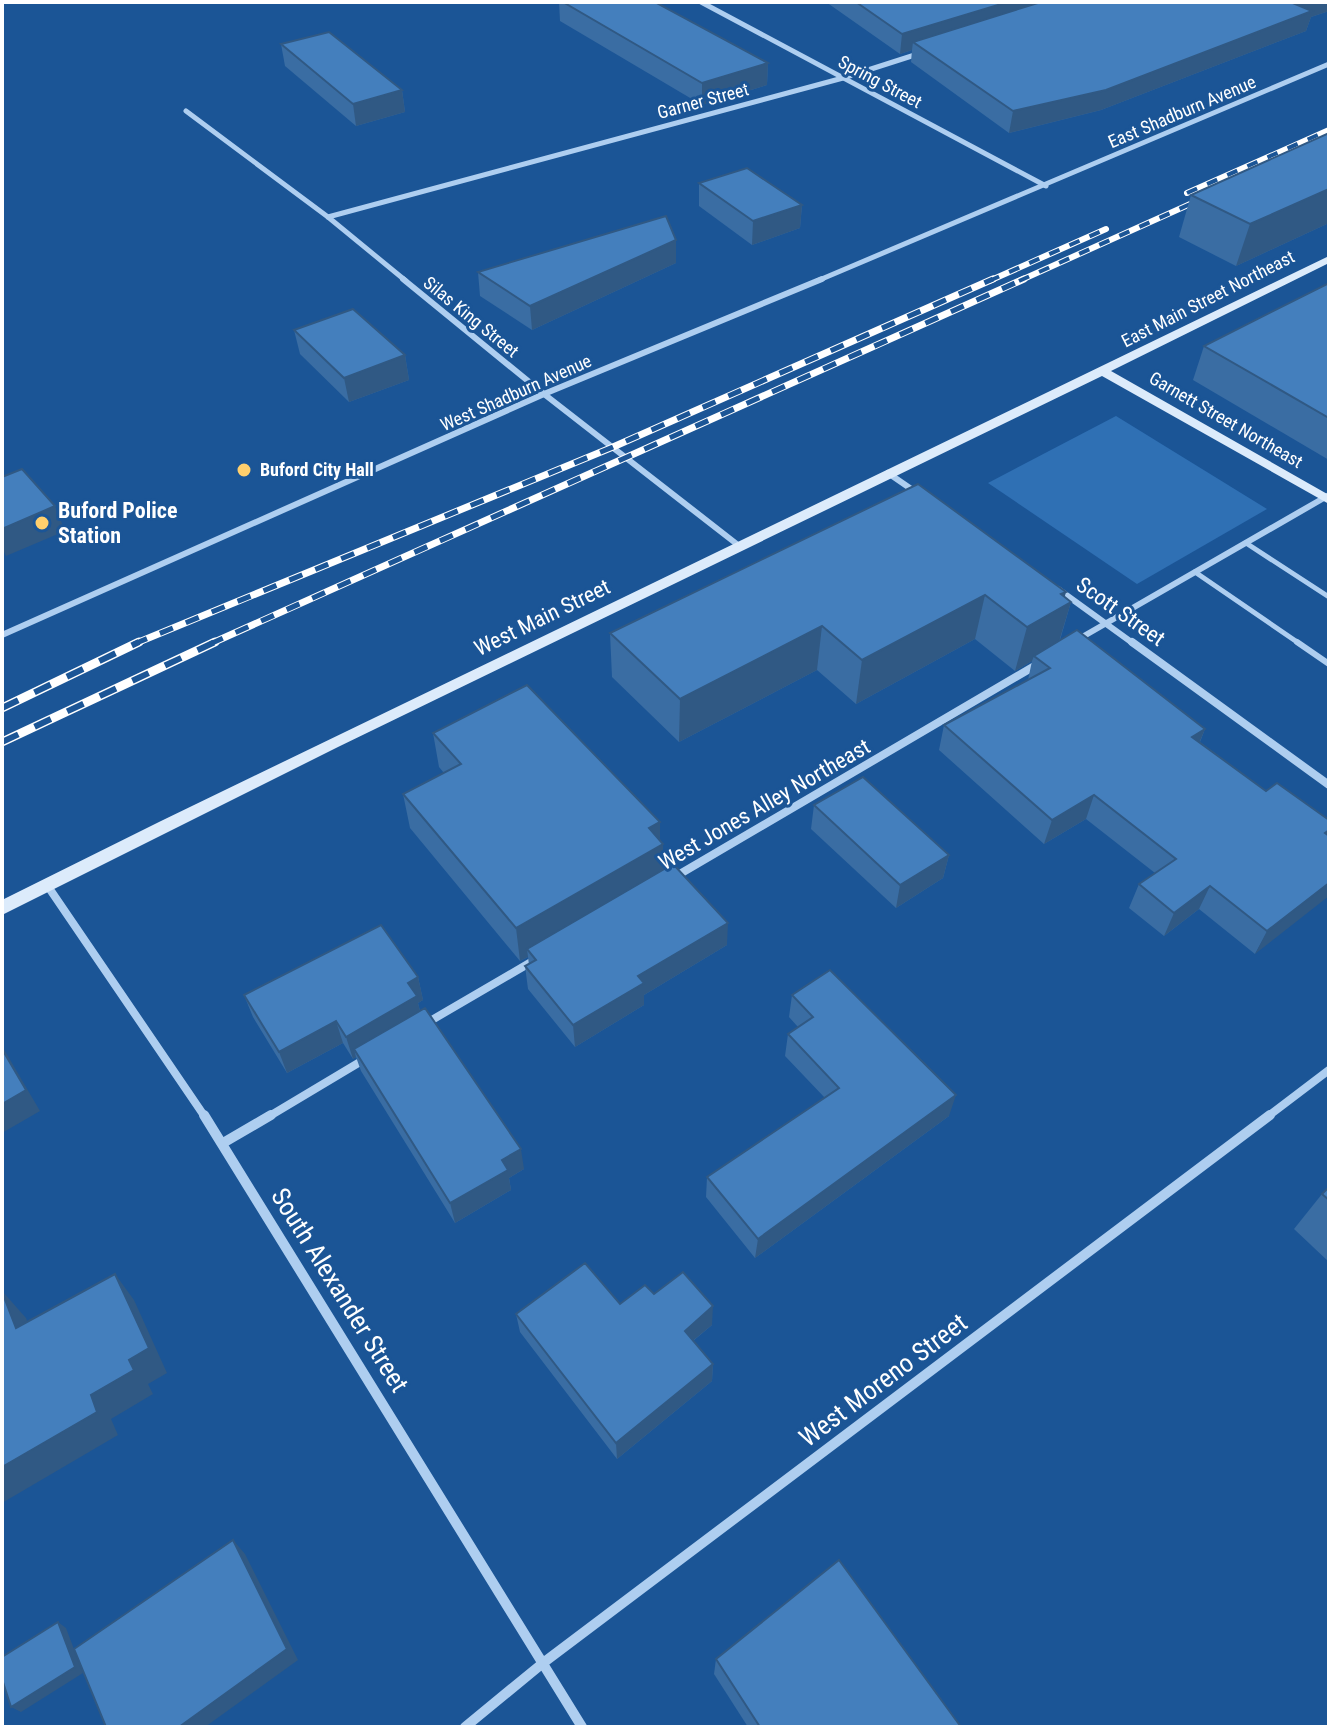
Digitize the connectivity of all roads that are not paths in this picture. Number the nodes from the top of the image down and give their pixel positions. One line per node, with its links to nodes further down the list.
1 (701, 2): 4 (street, Spring Street)
2 (933, 49): 4 (street, Garner Street)
3 (1329, 64): 6 (street, East Shadburn Avenue)
4 (843, 78): 6 (street, Spring Street); 7 (street, Garner Street)
5 (186, 111): 7 (street, Silas King Street)
6 (1046, 186): 10 (street, West Shadburn Avenue)
7 (328, 217): 10 (street, Silas King Street)
8 (1329, 259): 9 (street, East Main Street Northeast)
9 (1104, 372): 11 (street, West Main Street); 12 (street, Garnett Street Northeast)
10 (544, 394): 15 (street, Silas King Street); 20 (street, West Shadburn Avenue)
11 (888, 473): 13 (street); 15 (street, West Main Street)
12 (1328, 497): 14 (street)
13 (924, 498)
14 (1246, 543): 16 (street); 18 (lane)
15 (738, 545): 25 (street, West Main Street)
16 (1195, 572): 19 (street); 23 (lane)
17 (1055, 587): 19 (street, Scott Street)
18 (1329, 597)
19 (1107, 623): 21 (street); 24 (street, Scott Street)
20 (2, 635)
21 (1067, 647)
22 (1053, 655): 26 (street, West Jones Alley Northeast)
23 (1329, 664)
24 (1329, 785)
25 (47, 885): 27 (street, West Main Street); 32 (street, South Alexander Street)
26 (658, 887)
27 (2, 908)
28 (549, 951): 29 (street)
29 (413, 1031)
30 (372, 1055): 32 (street)
31 (1329, 1070): 33 (street, West Moreno Street)
32 (223, 1143): 33 (street, South Alexander Street)
33 (543, 1663): 34 (street, West Moreno Street); 35 (street, South Alexander Street)
34 (465, 1727)
35 (582, 1727)

